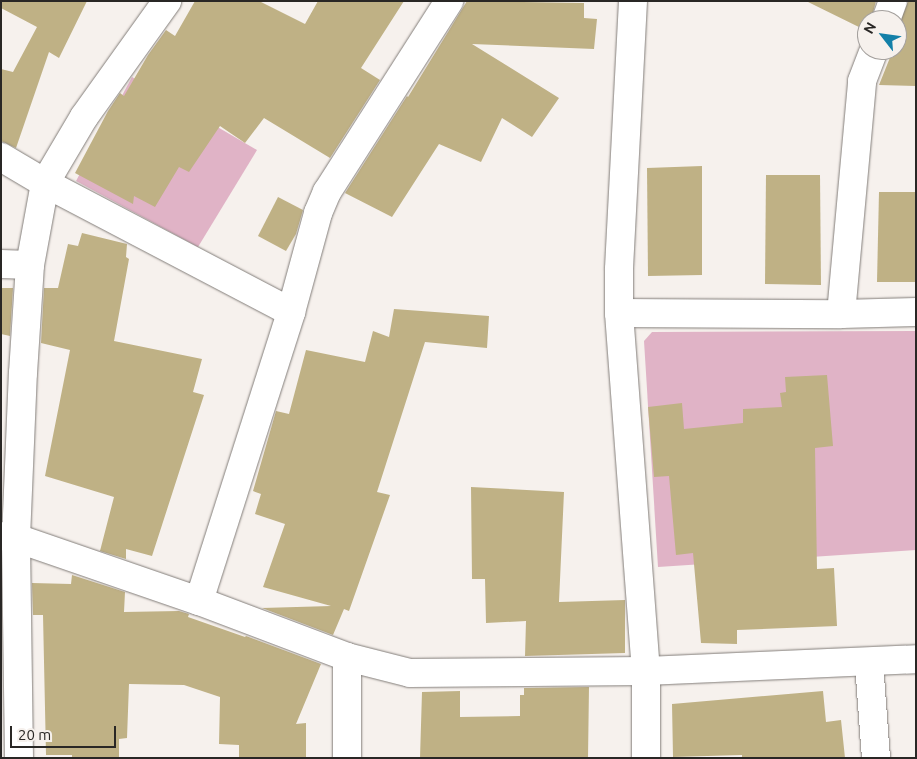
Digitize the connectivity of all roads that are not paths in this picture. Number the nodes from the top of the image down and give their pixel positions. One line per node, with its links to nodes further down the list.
1 (167, 1): 6 (street)
2 (449, 1): 9 (street)
3 (633, 1): 11 (street)
4 (870, 60): 12 (street)
5 (1, 156): 6 (street)
6 (45, 183): 8 (street); 9 (street)
7 (1, 264): 8 (street)
8 (30, 265): 13 (street)
9 (291, 312): 14 (street)
10 (916, 312): 12 (street)
11 (619, 313): 12 (street); 18 (street)
12 (841, 314)
13 (9, 537): 14 (street); 19 (street)
14 (199, 601): 15 (street)
15 (347, 657): 18 (street); 20 (street)
16 (916, 659): 17 (street)
17 (869, 663): 18 (street); 22 (street)
18 (646, 671): 21 (street)
19 (19, 758)
20 (347, 758)
21 (646, 758)
22 (876, 758)

